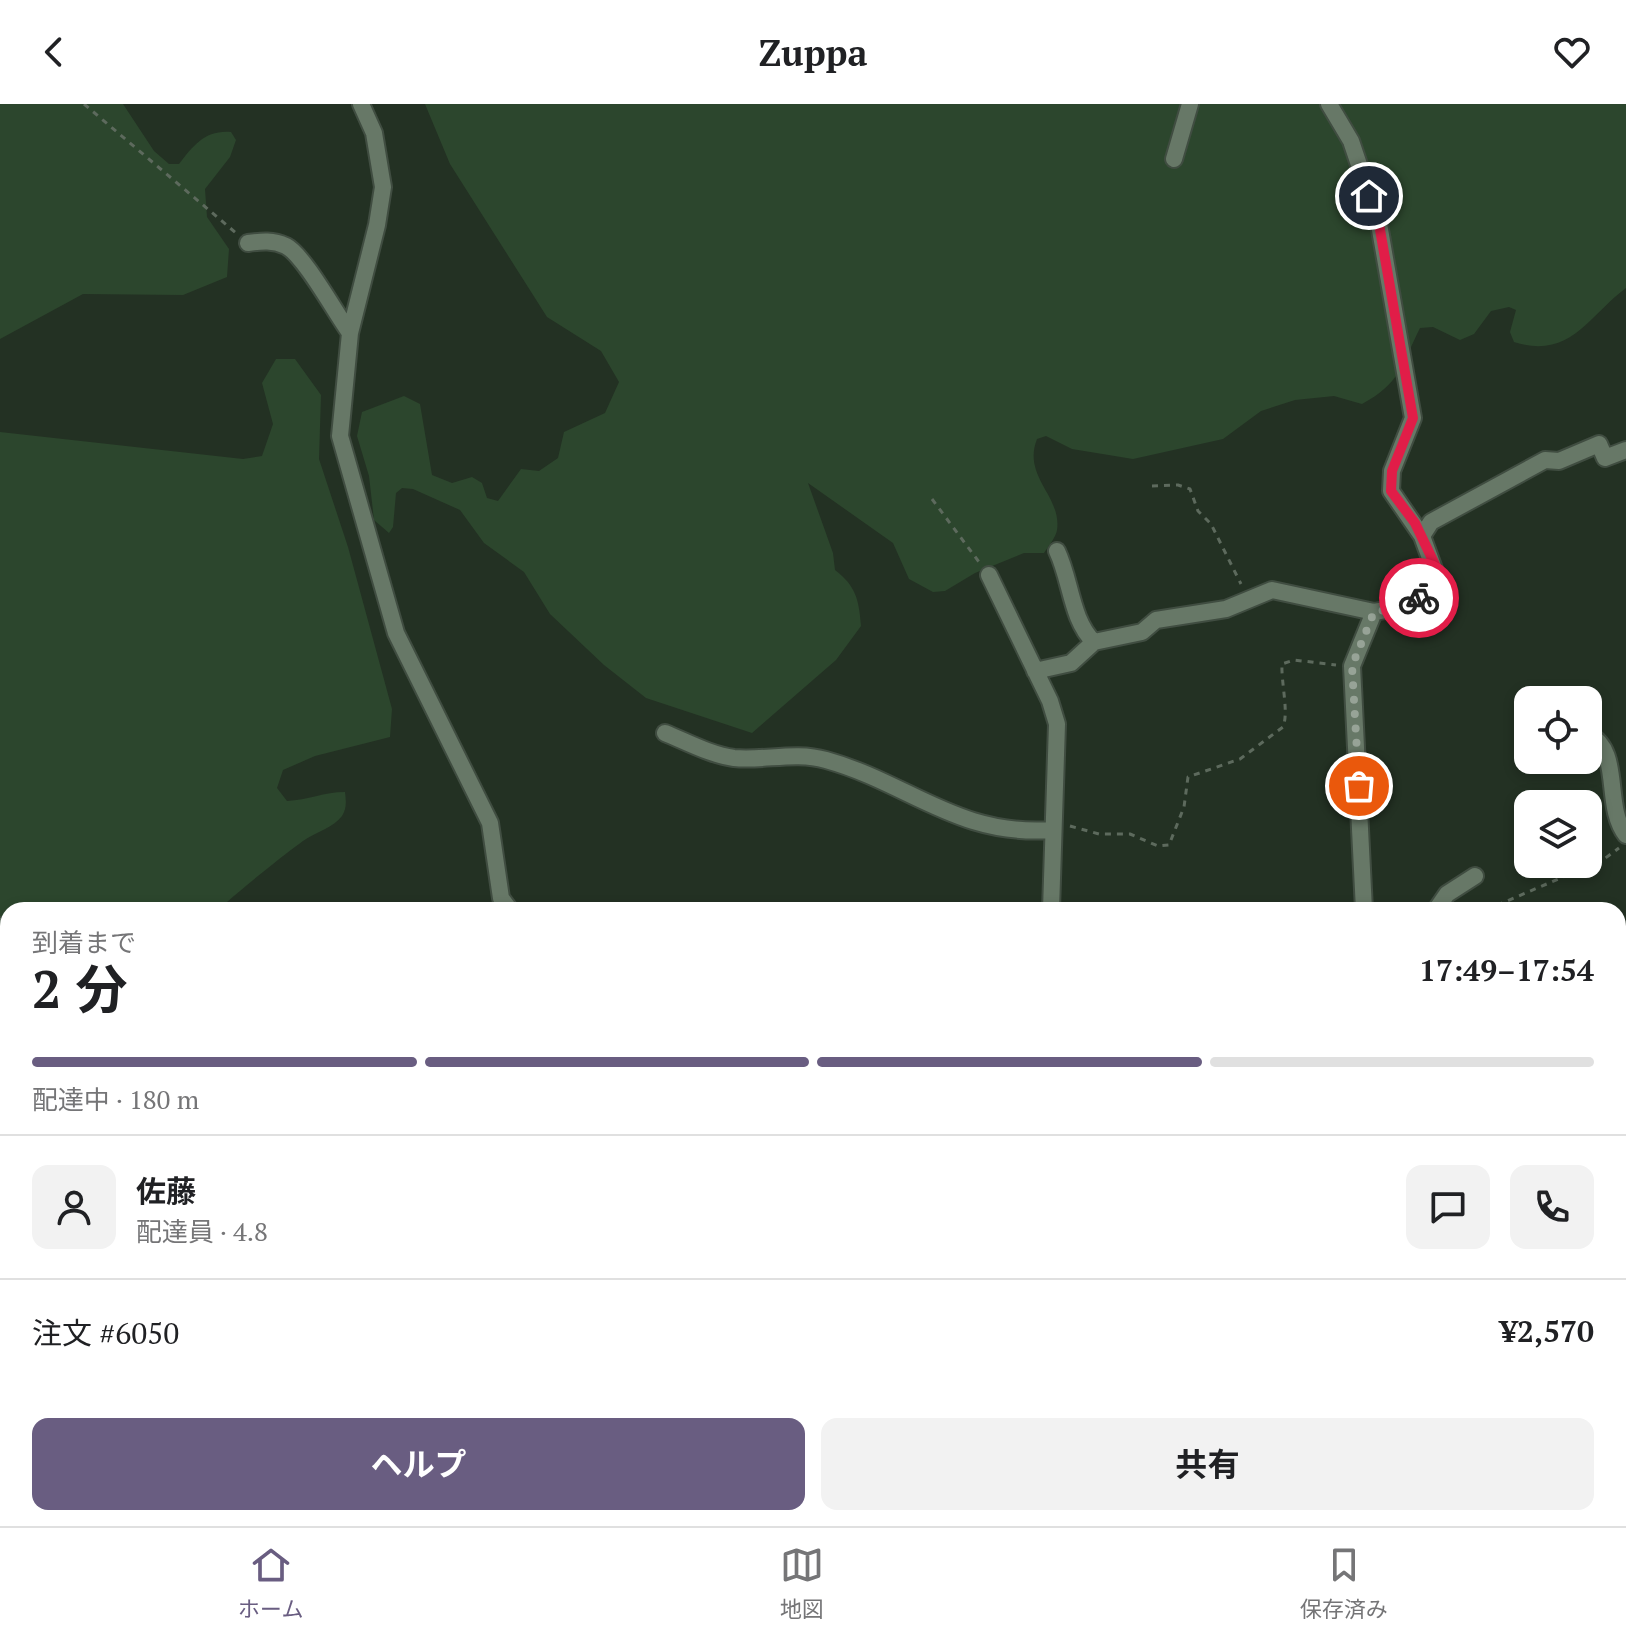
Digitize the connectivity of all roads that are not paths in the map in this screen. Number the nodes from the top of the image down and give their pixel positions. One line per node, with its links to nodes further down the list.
1 (361, 104): 6 (street)
2 (1190, 104): 4 (street)
3 (1329, 104): 8 (street)
4 (1174, 159)
5 (248, 243): 6 (street)
6 (350, 333): 19 (street)
7 (1626, 450): 8 (street)
8 (1422, 536): 11 (street)
9 (1057, 551): 12 (street)
10 (989, 575): 13 (street)
11 (1374, 612): 12 (street); 21 (street)
12 (1094, 642): 13 (street)
13 (1035, 671): 16 (street)
14 (665, 733): 16 (street)
15 (1602, 744): 17 (street)
16 (1052, 830): 20 (street)
17 (1626, 835)
18 (1475, 876): 22 (street)
19 (504, 902)
20 (1051, 902)
21 (1364, 902)
22 (1442, 902)

